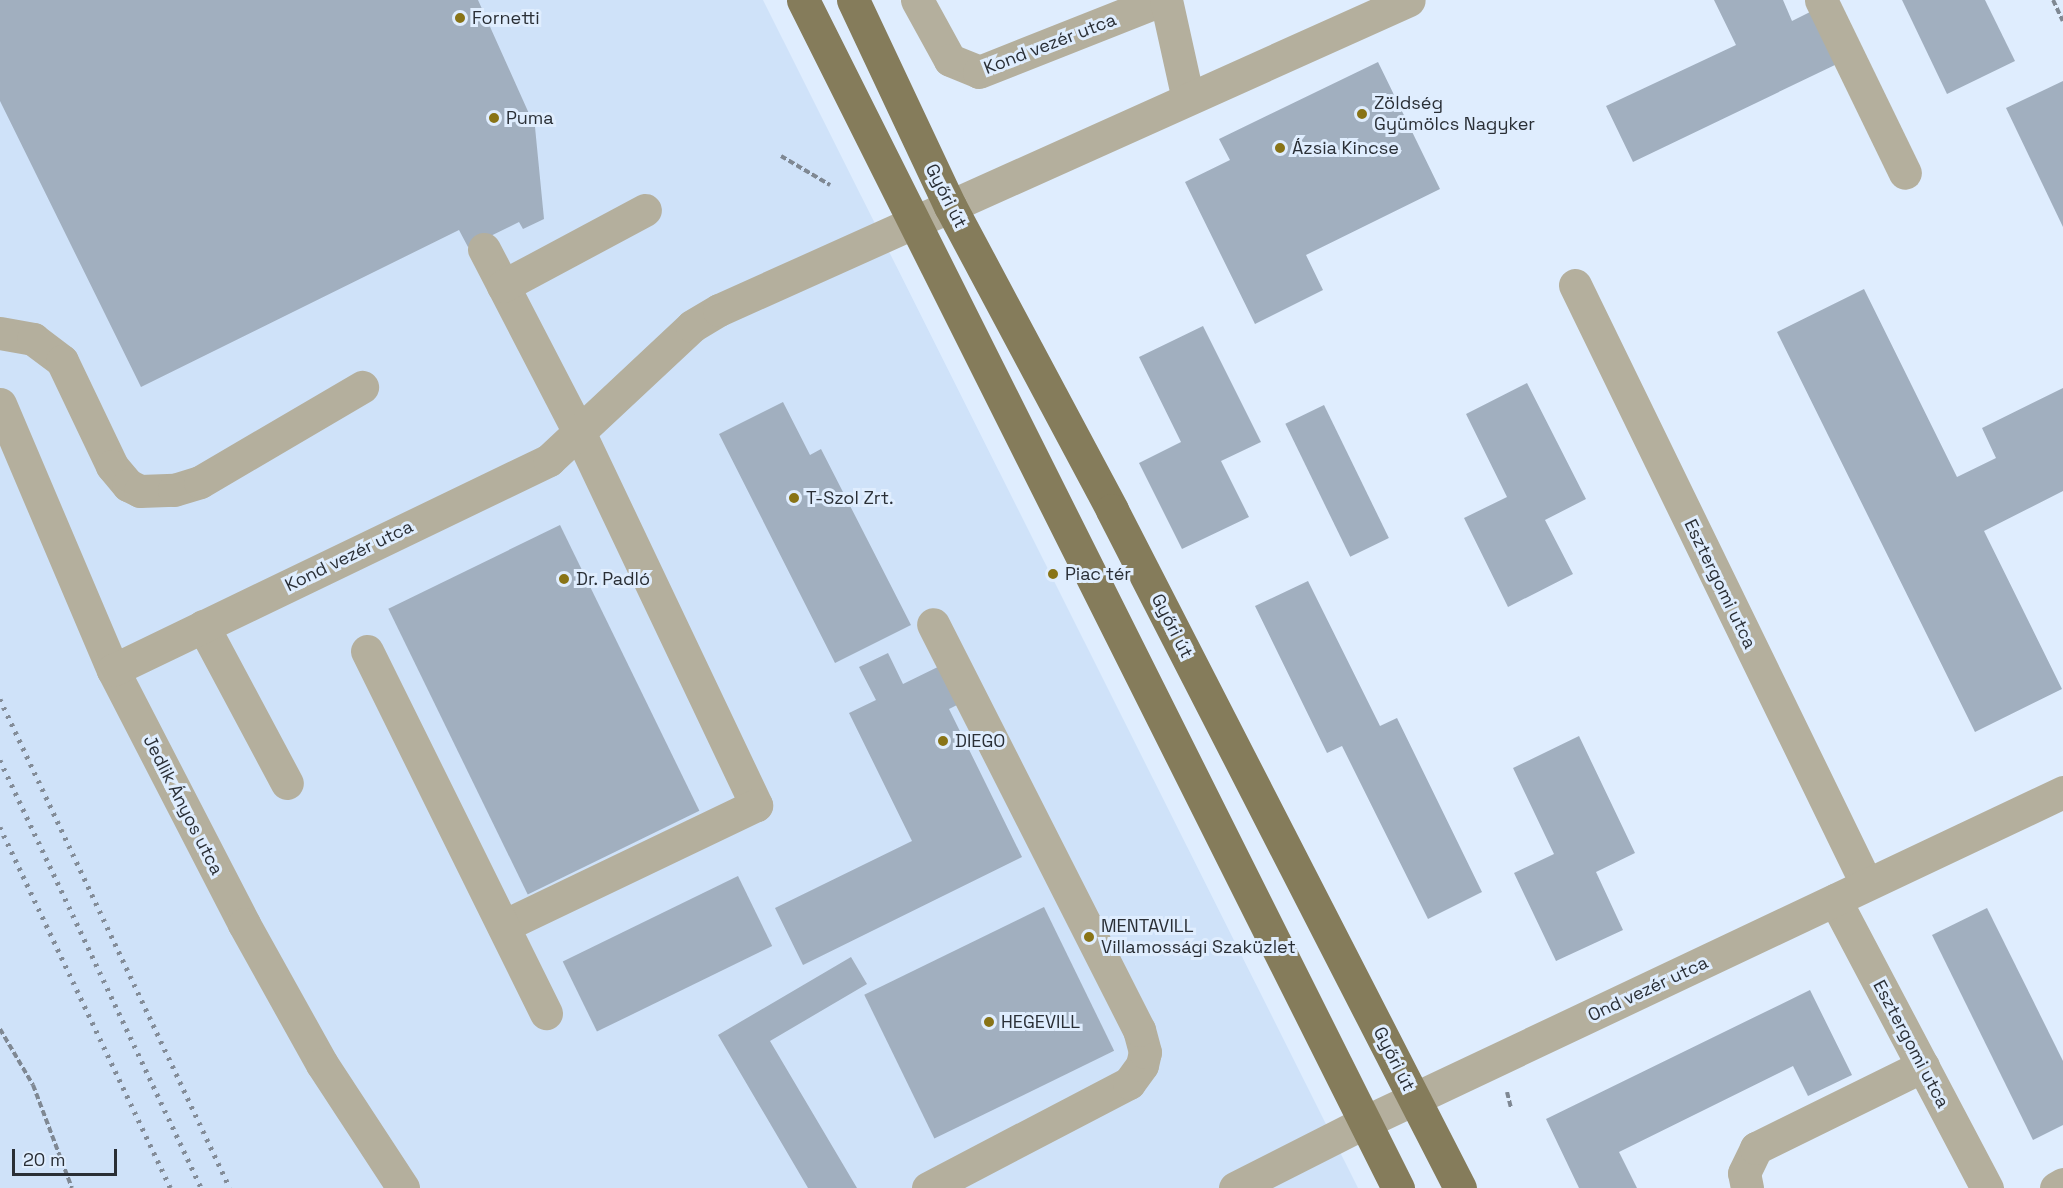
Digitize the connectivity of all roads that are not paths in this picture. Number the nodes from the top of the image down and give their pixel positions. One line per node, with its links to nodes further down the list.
1 (802, 0): 12 (main road)
2 (853, 0): 10 (main road, Győri út)
3 (917, 0): 4 (street, Kond vezér utca)
4 (1161, 0)
5 (1166, 0): 8 (street)
6 (1409, 0): 8 (street, Kond vezér utca)
7 (1821, 0): 9 (street)
8 (1188, 99): 10 (street, Kond vezér utca)
9 (1905, 173)
10 (950, 206): 12 (street, Kond vezér utca); 31 (main road, Győri út)
11 (645, 210): 15 (street)
12 (914, 223): 19 (street, Kond vezér utca); 32 (main road)
13 (484, 249): 15 (street)
14 (1575, 285): 26 (street, Esztergomi utca)
15 (503, 286): 19 (street)
16 (0, 333): 17 (street)
17 (362, 387)
18 (0, 404): 23 (street, Jedlik Ányos utca)
19 (580, 434): 21 (street, Kond vezér utca); 28 (street)
20 (933, 624): 35 (street)
21 (203, 626): 23 (street, Kond vezér utca); 24 (street)
22 (367, 651): 28 (street)
23 (113, 670): 34 (street, Jedlik Ányos utca)
24 (287, 783)
25 (2063, 792): 26 (street, Ond vezér utca)
26 (1866, 883): 27 (street, Ond vezér utca)
27 (1835, 900): 30 (street, Esztergomi utca); 31 (street, Ond vezér utca)
28 (504, 926): 29 (street)
29 (546, 1013)
30 (1923, 1066): 39 (street); 40 (street, Esztergomi utca)
31 (1415, 1099): 32 (street, Ond vezér utca); 38 (main road, Győri út)
32 (1365, 1122): 36 (street, Ond vezér utca); 37 (main road)
33 (2063, 1185): 41 (street)
34 (403, 1188)
35 (928, 1188)
36 (1235, 1188)
37 (1398, 1188)
38 (1460, 1188)
39 (1747, 1188)
40 (1987, 1188)
41 (2056, 1188)

